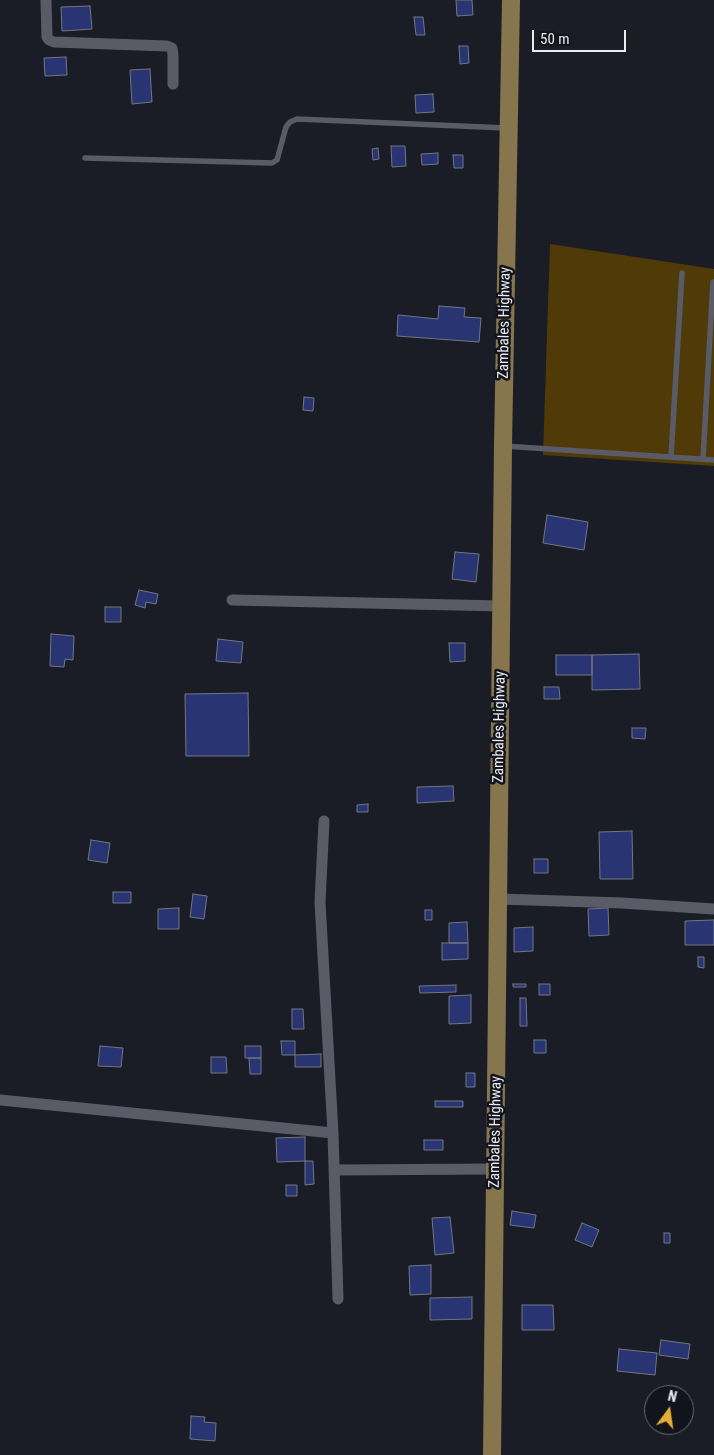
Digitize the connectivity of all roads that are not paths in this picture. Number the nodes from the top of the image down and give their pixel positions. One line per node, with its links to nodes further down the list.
1 (46, 0): 3 (street)
2 (511, 0): 4 (main road, Zambales Highway)
3 (173, 84)
4 (508, 128): 5 (lane); 8 (main road, Zambales Highway)
5 (85, 158)
6 (682, 273): 9 (lane)
7 (713, 282): 10 (lane)
8 (503, 446): 9 (lane); 13 (main road, Zambales Highway)
9 (671, 457): 10 (lane)
10 (703, 459): 11 (lane)
11 (714, 460)
12 (232, 600): 13 (street)
13 (501, 606): 15 (main road, Zambales Highway)
14 (324, 821): 18 (street)
15 (499, 899): 16 (street); 19 (main road, Zambales Highway)
16 (714, 909)
17 (0, 1100): 18 (street)
18 (333, 1133): 20 (street)
19 (495, 1169): 20 (street); 22 (main road, Zambales Highway)
20 (334, 1170): 21 (street)
21 (338, 1300)
22 (492, 1455)

